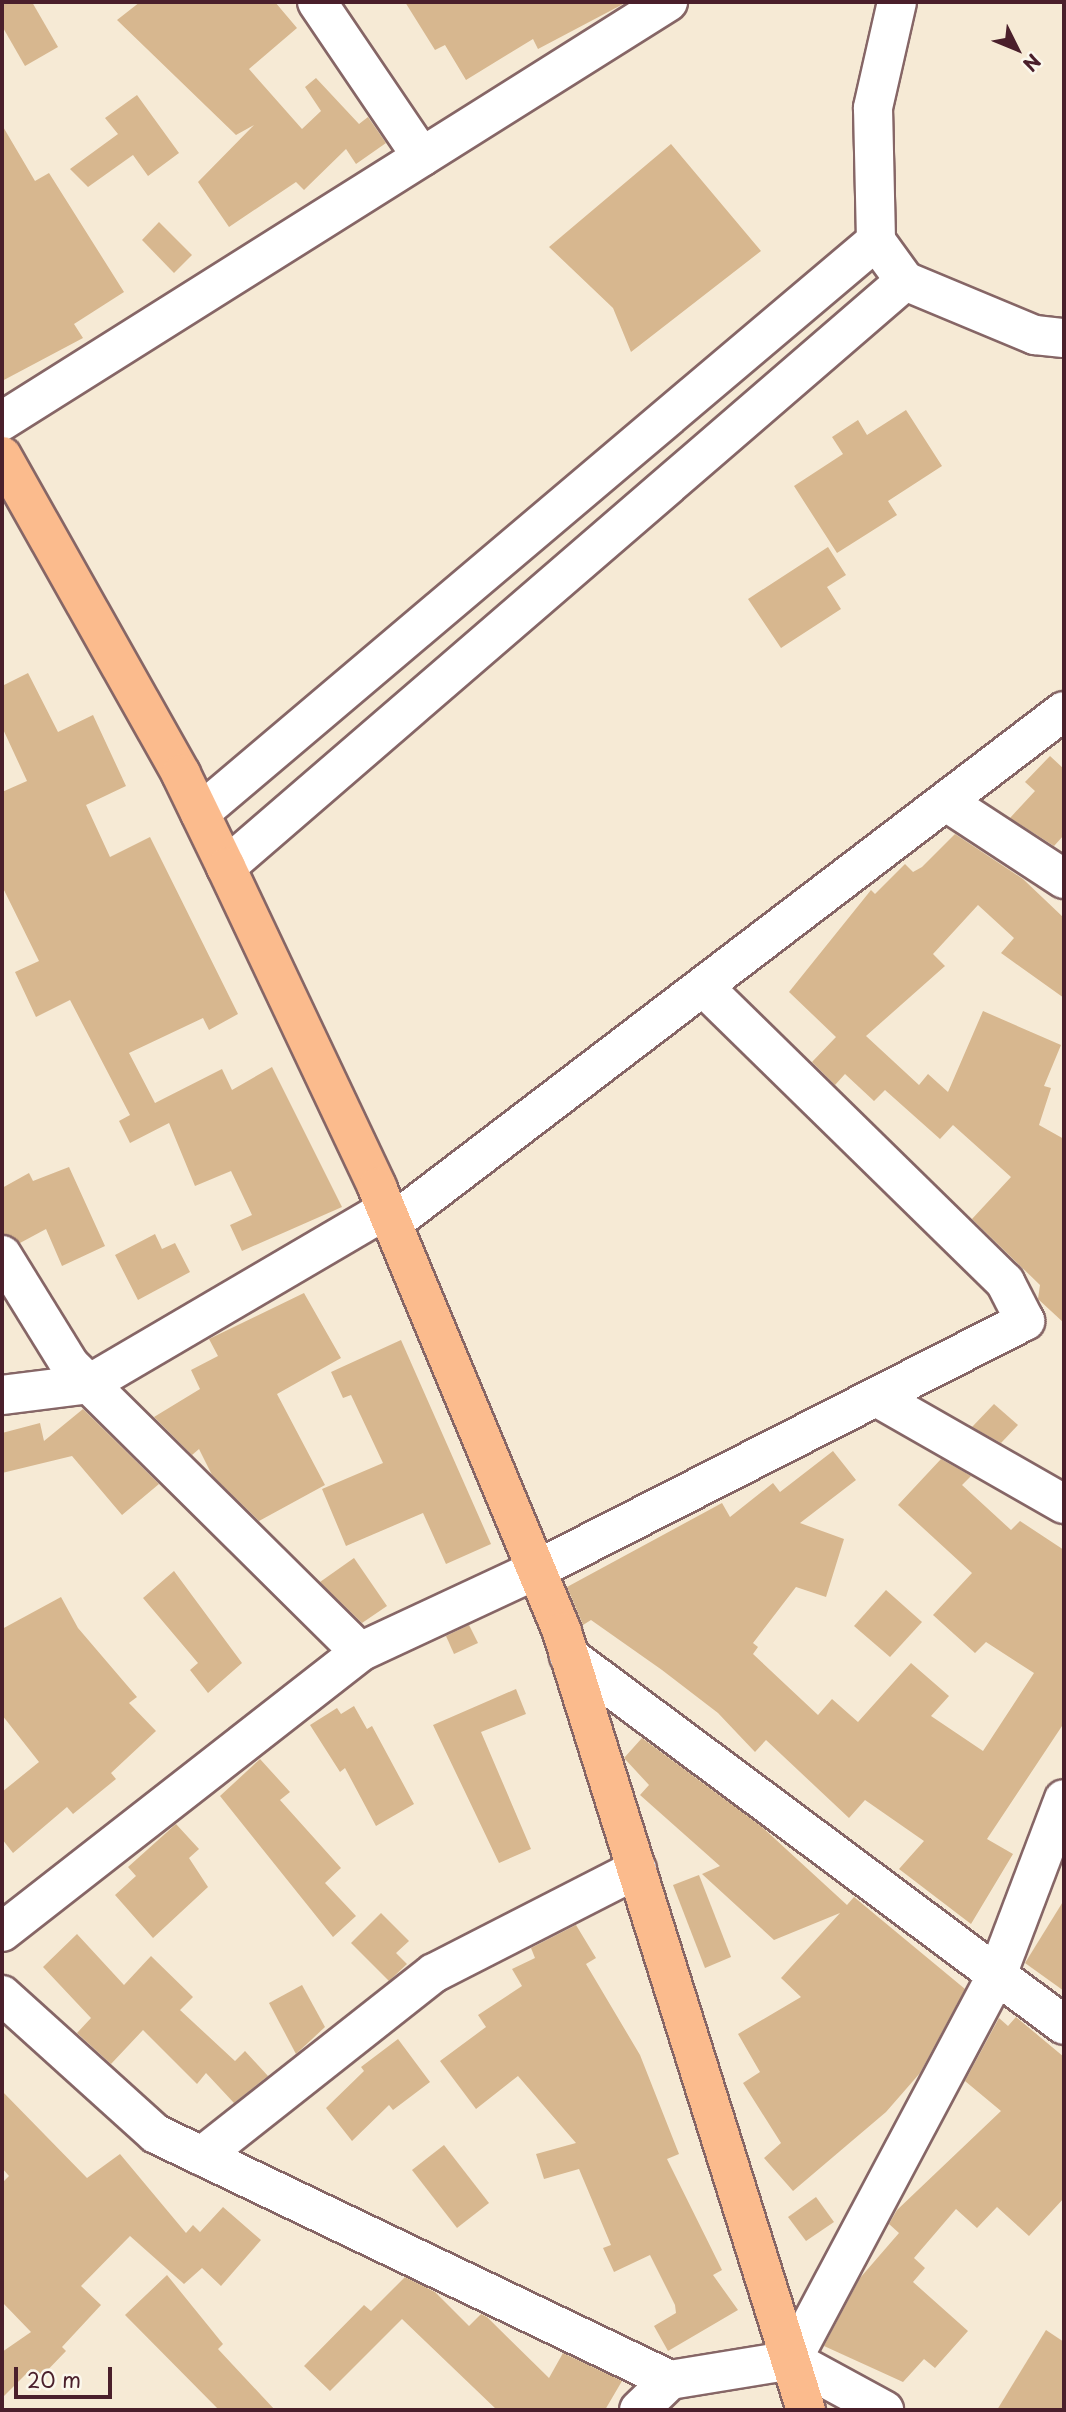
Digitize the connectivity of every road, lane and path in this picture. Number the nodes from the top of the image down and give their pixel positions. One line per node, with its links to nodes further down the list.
1 (317, 2): 4 (street)
2 (668, 2): 4 (street)
3 (897, 2): 5 (street)
4 (422, 157): 8 (street)
5 (876, 242): 6 (street); 12 (street)
6 (905, 281): 7 (street); 13 (street)
7 (1064, 338)
8 (2, 421)
9 (2, 456): 12 (highway)
10 (1064, 711): 11 (street)
11 (948, 803): 14 (street); 15 (street)
12 (200, 813): 13 (highway)
13 (226, 867): 16 (highway)
14 (1064, 879)
15 (705, 988): 16 (street); 20 (street)
16 (388, 1217): 18 (street); 22 (highway)
17 (2, 1255): 18 (street)
18 (89, 1384): 19 (street); 23 (street)
19 (2, 1395)
20 (878, 1398): 21 (street); 22 (street)
21 (1064, 1504)
22 (536, 1570): 23 (street); 24 (highway)
23 (360, 1652): 27 (street)
24 (569, 1656): 26 (highway); 28 (street)
25 (1064, 1799): 28 (street)
26 (637, 1869): 31 (street); 32 (highway)
27 (2, 1931)
28 (997, 1975): 30 (street); 32 (street)
29 (2, 1995): 31 (street)
30 (1064, 2025)
31 (202, 2156): 33 (street)
32 (792, 2360): 33 (street); 35 (highway); 36 (street)
33 (670, 2380): 34 (street)
34 (639, 2410)
35 (806, 2410)
36 (884, 2410)

